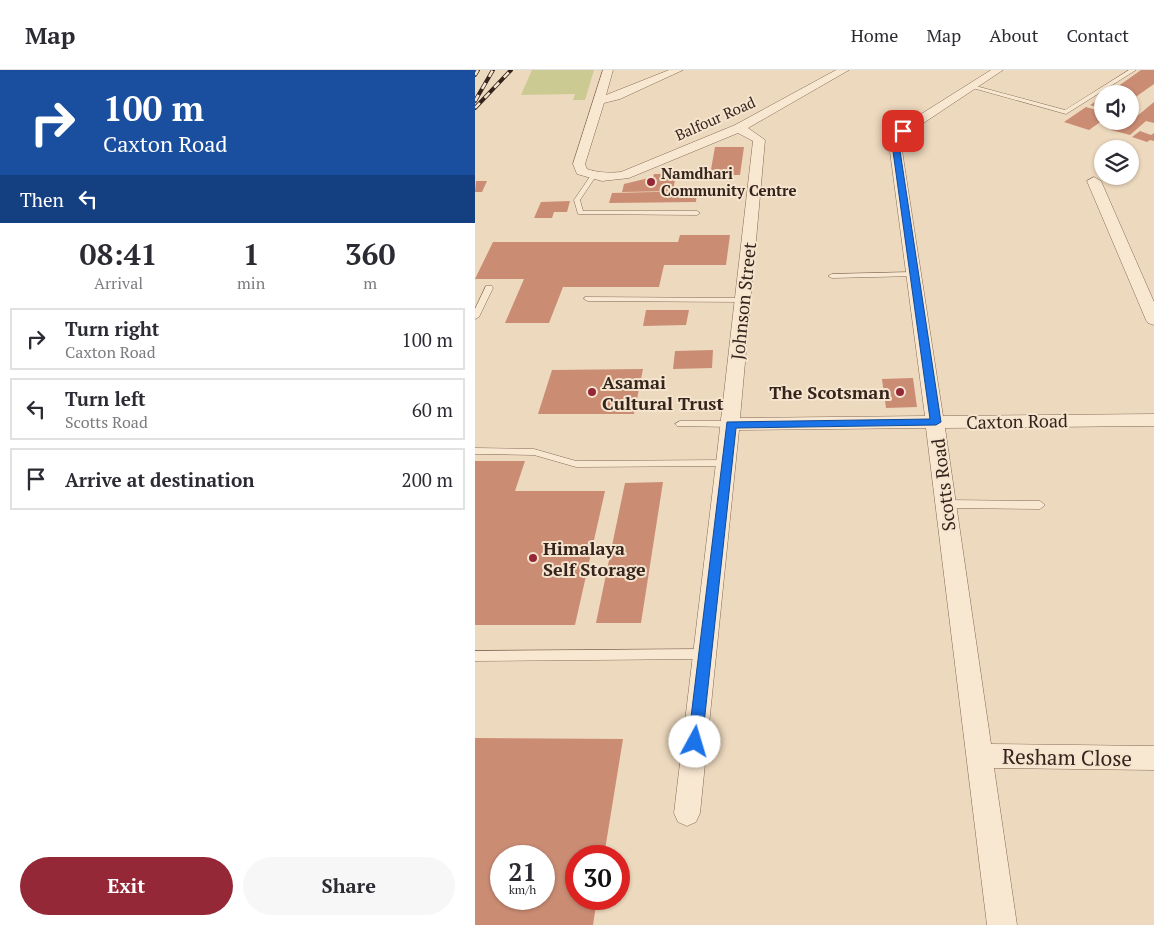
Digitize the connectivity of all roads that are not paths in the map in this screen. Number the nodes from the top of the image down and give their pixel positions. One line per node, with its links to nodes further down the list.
1 (608, 70): 7 (street)
2 (678, 70): 7 (street)
3 (844, 70): 8 (street, Balfour Road)
4 (998, 70): 6 (street, Scotts Road)
5 (1133, 70): 6 (lane)
6 (972, 87): 12 (street, Scotts Road)
7 (600, 100): 9 (street)
8 (739, 128): 9 (street, Balfour Road); 16 (street, Johnson Street)
9 (593, 176): 11 (lane)
10 (1096, 185): 18 (street)
11 (697, 213)
12 (914, 274): 13 (lane); 20 (street, Scotts Road)
13 (832, 276)
14 (489, 288): 17 (lane)
15 (588, 299): 16 (lane)
16 (743, 300): 22 (street, Johnson Street)
17 (475, 317)
18 (1154, 320)
19 (1154, 420): 20 (street, Caxton Road)
20 (936, 422): 22 (street, Caxton Road); 25 (street, Scotts Road)
21 (680, 424): 22 (lane)
22 (731, 424): 24 (street, Johnson Street)
23 (475, 452): 24 (lane)
24 (727, 463): 27 (street, Johnson Street)
25 (945, 504): 26 (lane); 29 (street, Scotts Road)
26 (1040, 505)
27 (705, 654): 28 (lane); 31 (street, Johnson Street)
28 (475, 656)
29 (980, 756): 30 (street, Resham Close); 32 (street, Scotts Road)
30 (1154, 758)
31 (687, 813)
32 (1002, 925)

